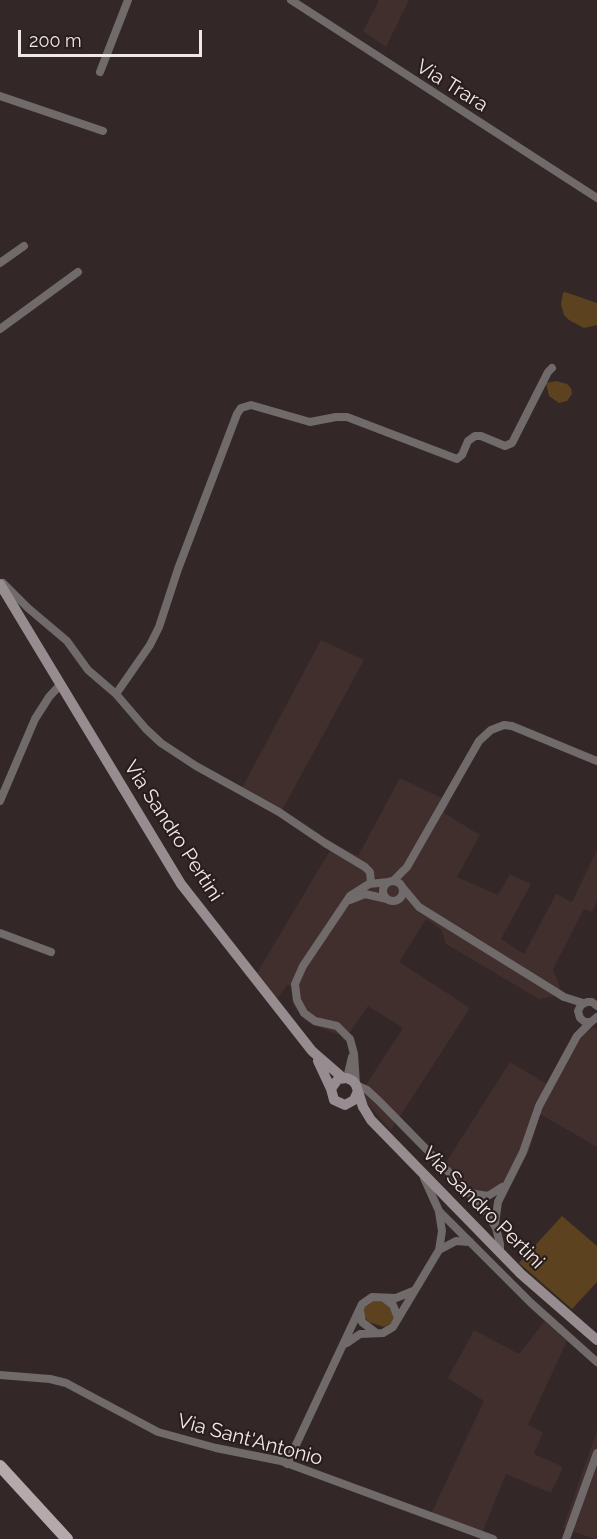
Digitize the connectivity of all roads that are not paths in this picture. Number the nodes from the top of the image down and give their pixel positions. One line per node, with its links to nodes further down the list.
1 (128, 0): 3 (street)
2 (291, 0): 6 (street, Via Trara)
3 (100, 72)
4 (0, 96): 5 (street)
5 (103, 131)
6 (597, 198)
7 (24, 246): 8 (street)
8 (0, 264)
9 (78, 272): 10 (street)
10 (0, 329)
11 (552, 368): 14 (street)
12 (0, 582): 13 (main road, Via Sandro Pertini); 14 (street)
13 (60, 685): 16 (street); 33 (main road, Via Sandro Pertini)
14 (116, 694): 19 (street)
15 (597, 761): 17 (street)
16 (0, 801)
17 (406, 867): 18 (street); 20 (street)
18 (391, 881): 19 (street); 20 (street); 21 (street)
19 (371, 883): 23 (street)
20 (402, 888): 22 (street); 24 (street)
21 (387, 899): 22 (street); 23 (street)
22 (397, 900): 24 (street)
23 (344, 904): 34 (street)
24 (419, 907): 28 (street)
25 (0, 933): 26 (street)
26 (51, 952)
27 (597, 993): 29 (street)
28 (564, 997): 29 (street); 30 (street)
29 (590, 1004): 30 (street)
30 (579, 1014): 31 (street); 32 (street)
31 (595, 1021): 32 (street)
32 (577, 1036): 39 (street)
33 (315, 1055): 34 (main road, Via Sandro Pertini); 35 (main road)
34 (352, 1083): 35 (main road); 36 (main road); 37 (main road, Via Sandro Pertini); 40 (street)
35 (331, 1089): 36 (main road)
36 (345, 1105): 37 (main road)
37 (371, 1120): 38 (main road, Via Sandro Pertini)
38 (417, 1166): 41 (street); 45 (main road, Via Sandro Pertini)
39 (509, 1179): 40 (street); 42 (street)
40 (468, 1192): 42 (street)
41 (439, 1211): 43 (street); 44 (street)
42 (495, 1224): 45 (street)
43 (470, 1242): 44 (street); 53 (street)
44 (439, 1250): 46 (street)
45 (500, 1253): 51 (main road, Via Sandro Pertini)
46 (413, 1291): 47 (street); 49 (street)
47 (381, 1297): 48 (street); 49 (street)
48 (360, 1306): 50 (street); 52 (street)
49 (398, 1318): 50 (street)
50 (375, 1332): 52 (street)
51 (597, 1340)
52 (340, 1352): 56 (street)
53 (597, 1362)
54 (0, 1375): 56 (street, Via Sant'Antonio)
55 (597, 1452): 60 (street)
56 (287, 1464): 59 (street, Via Sant'Antonio)
57 (0, 1466): 58 (main road)
58 (67, 1539)
59 (493, 1539)
60 (566, 1539)

